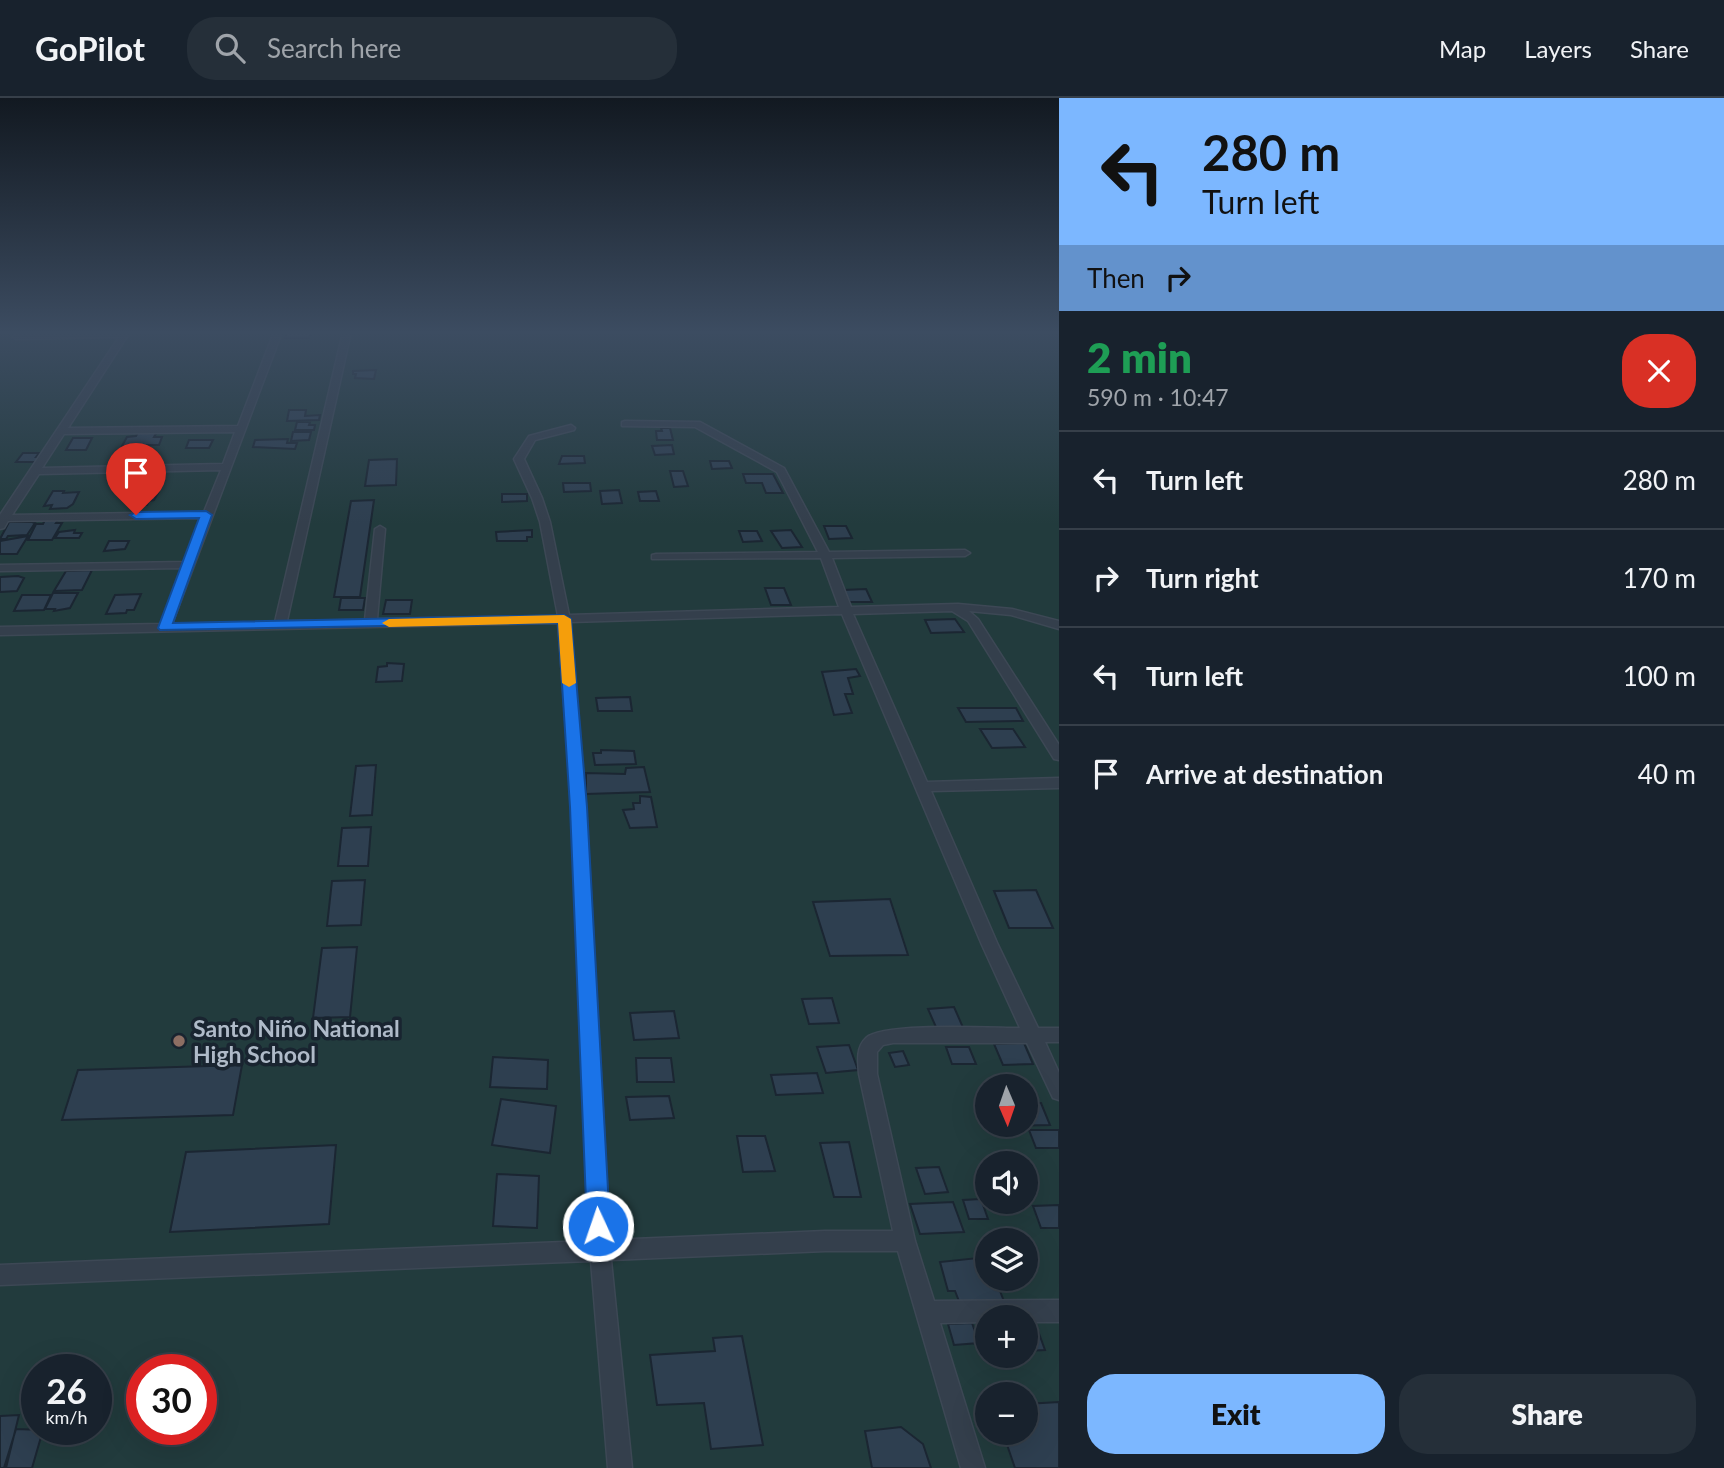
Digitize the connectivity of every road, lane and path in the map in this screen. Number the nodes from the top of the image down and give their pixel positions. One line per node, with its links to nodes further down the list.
1 (84, 396): 7 (street)
2 (254, 396): 6 (street)
3 (332, 396): 22 (street)
4 (625, 424): 13 (street)
5 (571, 428): 20 (street)
6 (241, 429): 7 (street); 8 (street)
7 (61, 431): 9 (street)
8 (225, 467): 9 (street); 10 (street)
9 (36, 471): 11 (street)
10 (206, 515): 11 (street); 16 (street)
11 (2, 521)
12 (380, 529): 21 (street)
13 (825, 554): 14 (street); 15 (street); 19 (street)
14 (965, 554)
15 (656, 557)
16 (187, 565): 17 (street); 24 (street)
17 (0, 568)
18 (955, 607): 19 (street); 23 (street); 26 (street)
19 (846, 610): 20 (street); 28 (street)
20 (564, 619): 21 (street); 33 (street)
21 (371, 623): 22 (street)
22 (280, 625): 24 (street)
23 (1059, 625)
24 (165, 628): 25 (street)
25 (0, 631)
26 (1059, 757)
27 (1059, 783): 28 (street)
28 (922, 787): 29 (street)
29 (1032, 1035): 30 (street); 31 (street); 32 (street)
30 (1059, 1035)
31 (1059, 1092)
32 (905, 1241): 33 (street); 36 (street)
33 (600, 1250): 34 (street); 37 (street)
34 (0, 1275)
35 (1059, 1311): 36 (street)
36 (927, 1312): 38 (street)
37 (620, 1468)
38 (972, 1468)

